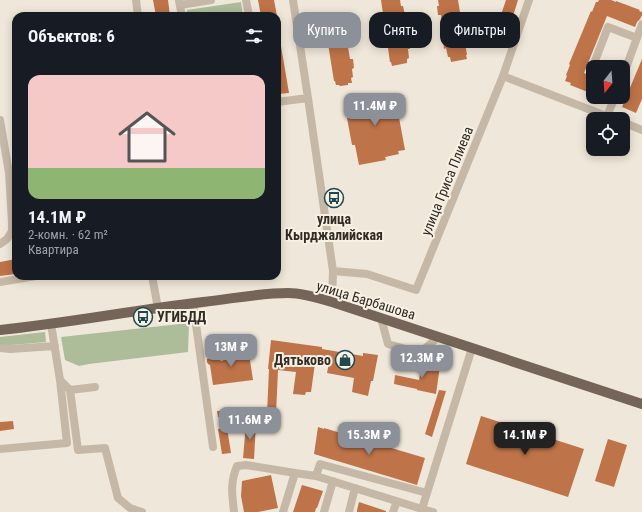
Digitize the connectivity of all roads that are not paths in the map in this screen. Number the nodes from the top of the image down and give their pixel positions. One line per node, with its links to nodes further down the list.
1 (136, 0): 7 (street)
2 (211, 0): 6 (street)
3 (246, 0): 8 (street)
4 (293, 0): 14 (street)
5 (529, 0): 13 (street, улица Гриса Плиева)
6 (180, 3)
7 (138, 12)
8 (248, 12)
9 (642, 24): 10 (street)
10 (637, 38): 11 (street); 12 (street)
11 (594, 60)
12 (629, 60)
13 (503, 76): 16 (street); 21 (street, улица Гриса Плиева)
14 (308, 98): 15 (street); 21 (street)
15 (281, 101)
16 (596, 112)
17 (0, 120): 20 (street)
18 (630, 124): 19 (street)
19 (641, 128)
20 (0, 244)
21 (333, 271): 25 (street)
22 (12, 280): 24 (street)
23 (153, 280): 27 (street)
24 (0, 282)
25 (332, 302): 26 (main road, улица Барбашова); 28 (main road, улица Барбашова)
26 (193, 303): 27 (main road, улица Барбашова); 39 (street)
27 (158, 308): 29 (main road, улица Барбашова)
28 (381, 318): 31 (main road, улица Барбашова); 31 (street)
29 (51, 324): 30 (main road, улица Барбашова); 32 (street)
30 (0, 330)
31 (438, 337): 34 (main road, улица Барбашова)
32 (55, 346): 33 (street); 35 (street)
33 (0, 348)
34 (472, 348): 38 (main road, улица Барбашова); 45 (street)
35 (60, 380): 37 (street); 40 (street)
36 (95, 387): 37 (street)
37 (70, 390): 48 (street)
38 (642, 404)
39 (214, 447)
40 (0, 449)
41 (295, 473): 42 (street); 49 (street); 50 (street)
42 (316, 476): 43 (street); 45 (street)
43 (333, 481): 44 (street); 51 (street)
44 (356, 488): 46 (street); 52 (street)
45 (427, 493): 47 (street)
46 (397, 501): 47 (street); 53 (street)
47 (422, 509): 54 (street)
48 (142, 512)
49 (234, 512)
50 (283, 512)
51 (324, 512)
52 (349, 512)
53 (394, 512)
54 (433, 512)

